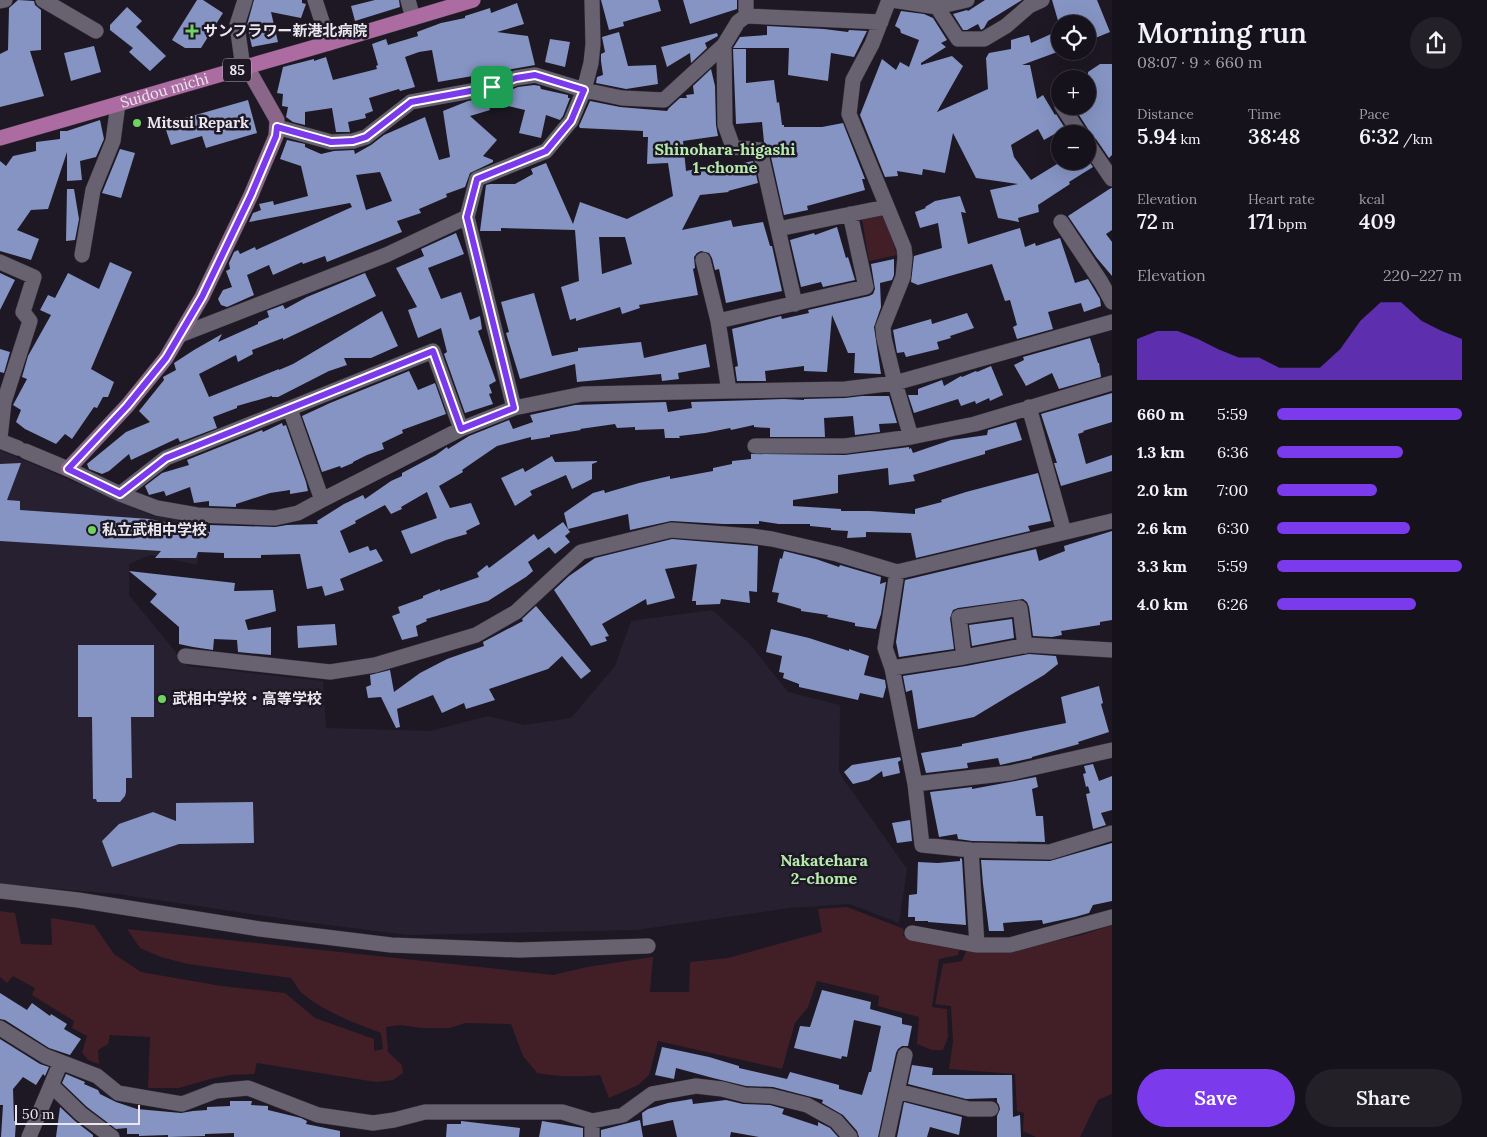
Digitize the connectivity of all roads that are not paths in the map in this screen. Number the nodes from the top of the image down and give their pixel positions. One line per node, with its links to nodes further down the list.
1 (5, 0): 12 (street)
2 (43, 0): 17 (street)
3 (245, 0): 20 (street)
4 (315, 0): 18 (street)
5 (408, 0): 15 (street)
6 (473, 0): 15 (main road, Suidou michi / 85)
7 (592, 0): 21 (street)
8 (746, 0): 14 (street)
9 (891, 0): 13 (street); 16 (street)
10 (968, 0): 13 (street)
11 (1042, 0): 13 (street)
12 (0, 1)
13 (937, 7)
14 (746, 16): 16 (street); 19 (street)
15 (413, 18): 18 (main road, Suidou michi / 85)
16 (881, 22): 27 (street)
17 (96, 31)
18 (329, 43): 20 (main road, Suidou michi / 85)
19 (724, 46): 21 (street); 31 (street)
20 (245, 67): 22 (main road, Suidou michi / 85); 23 (street)
21 (584, 90): 23 (street); 29 (street)
22 (118, 104): 24 (main road, Suidou michi / 85); 32 (street)
23 (277, 127): 39 (street)
24 (0, 138)
25 (1096, 156): 26 (street)
26 (1112, 179)
27 (886, 206): 28 (street); 40 (street)
28 (850, 214): 31 (street); 36 (street)
29 (467, 217): 39 (street); 44 (street)
30 (1061, 222): 35 (street)
31 (778, 229): 36 (street)
32 (82, 255)
33 (703, 260): 37 (street)
34 (0, 262): 48 (street)
35 (1112, 302)
36 (795, 304): 37 (street)
37 (718, 321): 42 (street)
38 (1112, 322): 40 (street)
39 (180, 335): 50 (street)
40 (895, 383): 42 (street); 47 (street)
41 (1112, 383): 43 (street)
42 (729, 390): 44 (street)
43 (1030, 407): 47 (street); 54 (street)
44 (514, 408): 46 (street)
45 (290, 409): 46 (street); 51 (street); 52 (street)
46 (461, 429): 52 (street)
47 (911, 437): 49 (street)
48 (0, 440): 50 (street)
49 (755, 446)
50 (68, 469): 51 (street)
51 (120, 494): 52 (street)
52 (322, 500)
53 (1112, 521): 54 (street)
54 (1064, 532): 55 (street)
55 (897, 572): 58 (street); 60 (street)
56 (1025, 646): 57 (street); 59 (street); 59 (street)
57 (1112, 650)
58 (184, 656)
59 (964, 657): 60 (street)
60 (892, 668): 62 (street)
61 (1112, 750): 62 (street)
62 (915, 784): 64 (street)
63 (1112, 833): 64 (street)
64 (971, 850): 68 (street)
65 (0, 891): 69 (street)
66 (1112, 916): 68 (street)
67 (912, 933): 68 (street)
68 (977, 945)
69 (648, 946)
70 (0, 1028): 72 (street)
71 (905, 1055): 74 (street)
72 (60, 1062): 73 (street); 76 (street)
73 (51, 1085): 77 (street); 78 (street)
74 (897, 1091): 75 (street); 81 (street)
75 (992, 1109)
76 (592, 1121): 79 (street); 80 (street)
77 (29, 1137)
78 (112, 1137)
79 (592, 1137)
80 (850, 1137)
81 (887, 1137)

